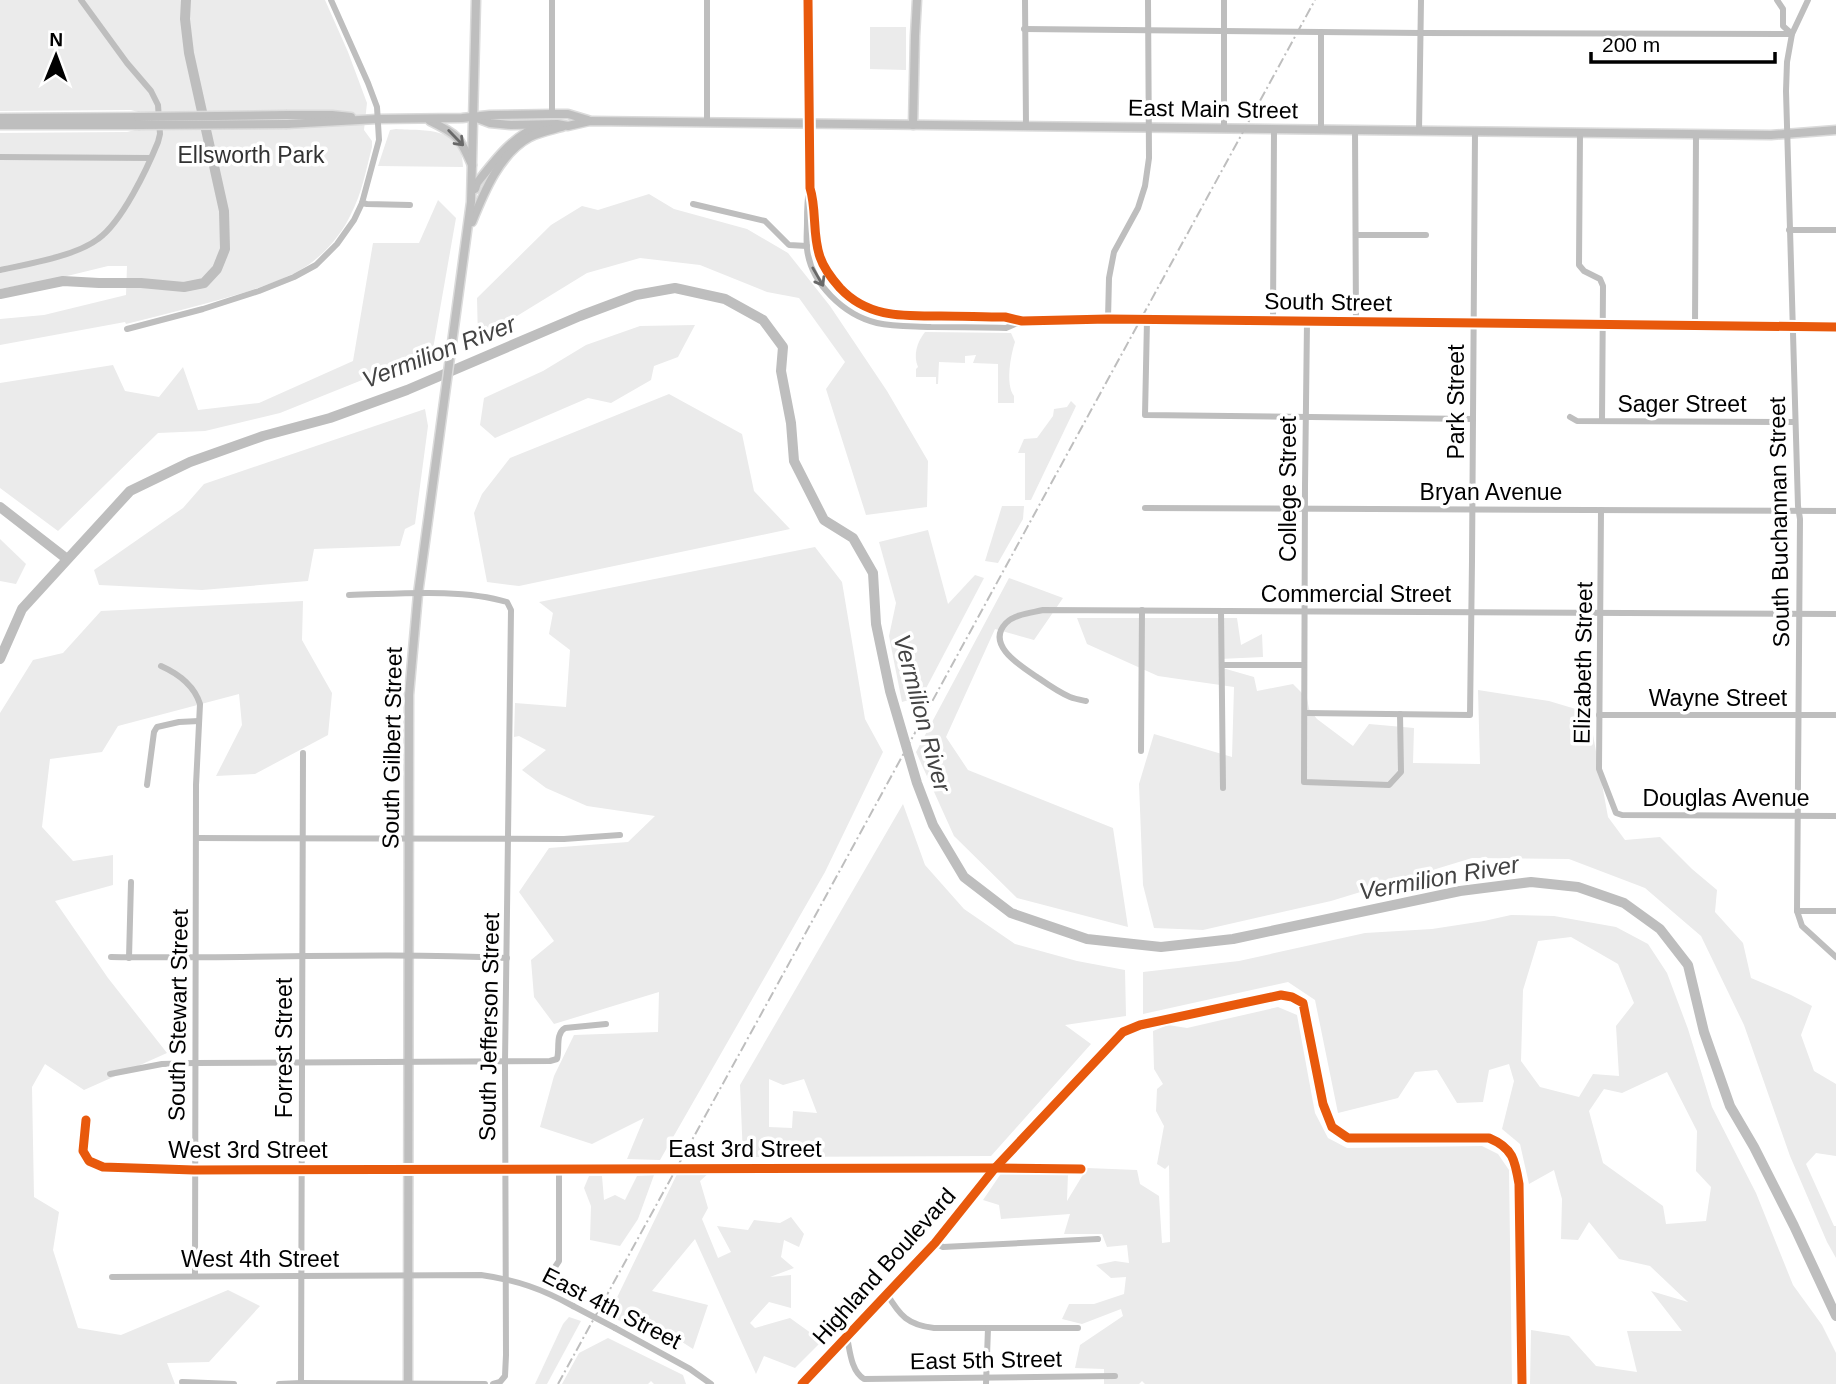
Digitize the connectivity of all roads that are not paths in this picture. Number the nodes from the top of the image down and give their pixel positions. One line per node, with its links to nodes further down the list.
1 (81, 0): 46 (street)
2 (331, 0): 23 (street)
3 (477, 0): 21 (main road, South Gilbert Street)
4 (552, 0): 20 (street)
5 (707, 0): 27 (street)
6 (808, 0): 29 (street)
7 (917, 0): 31 (main road)
8 (1025, 0): 14 (street)
9 (1148, 0): 15 (street)
10 (1224, 0): 16 (street)
11 (1421, 0): 18 (street)
12 (1777, 0): 19 (street)
13 (1807, 2): 19 (street)
14 (1024, 29): 15 (street); 33 (street)
15 (1148, 30): 16 (street); 34 (street)
16 (1224, 32): 17 (street); 35 (street)
17 (1321, 32): 18 (street); 37 (street)
18 (1421, 33): 19 (street); 40 (street)
19 (1792, 34): 43 (street, South Buchannan Street)
20 (552, 114): 21 (main road, East Main Street); 26 (main road, East Main Street)
21 (474, 117): 24 (main road); 28 (main road, East Main Street); 47 (main road, South Gilbert Street)
22 (0, 118): 25 (main road)
23 (377, 119): 24 (main road); 25 (main road, bridge); 49 (street)
24 (427, 119): 47 (main road, one-way to 47)
25 (138, 121): 30 (main road)
26 (590, 121): 27 (main road, East Main Street); 28 (main road); 32 (main road, East Main Street)
27 (707, 123): 29 (main road, East Main Street)
28 (545, 124): 32 (main road, East Main Street); 50 (main road)
29 (810, 124): 31 (main road, East Main Street); 48 (street)
30 (0, 125)
31 (914, 125): 33 (main road, East Main Street)
32 (568, 126): 50 (main road)
33 (1026, 127): 34 (main road, East Main Street)
34 (1148, 128): 35 (main road, East Main Street); 59 (street)
35 (1224, 129): 36 (main road, East Main Street)
36 (1274, 130): 37 (main road, East Main Street); 62 (street)
37 (1321, 130): 38 (main road, East Main Street)
38 (1355, 130): 40 (main road, East Main Street); 55 (street)
39 (1836, 130): 43 (main road, East Main Street)
40 (1419, 131): 41 (main road, East Main Street)
41 (1475, 132): 42 (main road, East Main Street); 65 (street, Park Street)
42 (1580, 133): 44 (main road, East Main Street); 66 (street)
43 (1787, 133): 44 (main road, East Main Street); 53 (street, South Buchannan Street)
44 (1696, 134): 67 (street)
45 (0, 157): 46 (street)
46 (150, 158): 58 (street)
47 (473, 168): 50 (main road, South Gilbert Street)
48 (810, 188): 57 (street, South Street); 61 (street, South Street)
49 (362, 203): 52 (street); 70 (street)
50 (476, 203): 82 (main road, South Gilbert Street)
51 (692, 204): 57 (street)
52 (411, 205)
53 (1789, 230): 54 (street); 68 (street, South Buchannan Street)
54 (1836, 230)
55 (1356, 234): 56 (street); 64 (street)
56 (1426, 235)
57 (807, 246): 61 (street, South Street, one-way to 61)
58 (0, 270)
59 (1108, 320): 60 (street, South Street); 61 (street, South Street)
60 (1147, 320): 62 (street, South Street); 72 (street)
61 (1022, 321)
62 (1273, 321): 63 (street, South Street)
63 (1307, 322): 64 (street, South Street); 72 (street, College Street)
64 (1356, 322): 65 (street, South Street)
65 (1474, 324): 66 (street, South Street); 73 (street, Park Street)
66 (1603, 325): 67 (street, South Street); 74 (street)
67 (1695, 326): 68 (street, South Street)
68 (1792, 327): 69 (street, South Street); 75 (street, South Buchannan Street)
69 (1836, 327)
70 (127, 329)
71 (1570, 417): 74 (street, Sager Street)
72 (1306, 418): 73 (street); 77 (street, College Street)
73 (1473, 419): 78 (street, Park Street)
74 (1602, 421): 75 (street, Sager Street)
75 (1795, 422): 80 (street, South Buchannan Street)
76 (1145, 508): 77 (street, Bryan Avenue)
77 (1305, 508): 78 (street, Bryan Avenue); 86 (street, College Street)
78 (1473, 509): 79 (street, Bryan Avenue); 87 (street, Park Street)
79 (1601, 510): 80 (street, Bryan Avenue); 88 (street, Elizabeth Street)
80 (1798, 512): 81 (street, Bryan Avenue); 89 (street, South Buchannan Street)
81 (1836, 512)
82 (418, 594): 83 (street); 111 (main road, South Gilbert Street); 112 (street, South Jefferson Street)
83 (348, 595)
84 (1143, 610): 85 (street, Commercial Street); 94 (street, Commercial Street); 101 (street)
85 (1221, 611): 86 (street, Commercial Street); 91 (street)
86 (1304, 611): 87 (street, Commercial Street); 92 (street, College Street)
87 (1471, 612): 88 (street, Commercial Street); 96 (street, Park Street)
88 (1600, 612): 89 (street, Commercial Street); 97 (street, Elizabeth Street)
89 (1800, 614): 90 (street, Commercial Street); 98 (street, South Buchannan Street)
90 (1836, 614)
91 (1222, 665): 92 (street); 104 (street)
92 (1304, 665): 95 (street, College Street)
93 (161, 666): 100 (street, South Stewart Street)
94 (1086, 701)
95 (1306, 713): 96 (street); 96 (street, College Street)
96 (1400, 714)
97 (1599, 715): 98 (street, Wayne Street); 105 (street, Elizabeth Street)
98 (1799, 715): 99 (street, Wayne Street); 106 (street, South Buchannan Street)
99 (1836, 715)
100 (199, 722): 103 (street); 109 (street, South Stewart Street)
101 (1142, 751)
102 (303, 753): 110 (street, Forrest Street)
103 (147, 785)
104 (1223, 788)
105 (1616, 813): 106 (street, Douglas Avenue)
106 (1799, 815): 107 (street, Douglas Avenue); 114 (street, South Buchannan Street)
107 (1836, 816)
108 (620, 835): 112 (street)
109 (197, 838): 110 (street); 121 (street, South Stewart Street)
110 (302, 838): 111 (street); 116 (street, Forrest Street)
111 (408, 839): 112 (street); 117 (main road, South Gilbert Street)
112 (509, 839): 122 (street, South Jefferson Street)
113 (131, 883): 120 (street)
114 (1797, 911): 115 (street); 119 (street)
115 (1836, 911)
116 (302, 955): 117 (street); 121 (street); 126 (street, Forrest Street)
117 (408, 955): 122 (street); 127 (main road, South Gilbert Street)
118 (111, 957): 120 (street)
119 (1836, 957)
120 (130, 958): 121 (street)
121 (196, 958): 125 (street, South Stewart Street)
122 (507, 958): 124 (street, South Jefferson Street)
123 (606, 1024): 124 (street)
124 (505, 1062): 127 (street); 131 (street, South Jefferson Street)
125 (194, 1063): 126 (street); 128 (street); 133 (street, South Stewart Street)
126 (301, 1063): 127 (street); 134 (street, Forrest Street)
127 (408, 1063): 135 (main road, South Gilbert Street)
128 (110, 1074)
129 (86, 1119): 133 (street, West 3rd Street)
130 (995, 1168): 132 (street, East 3rd Street); 136 (street, East 3rd Street); 138 (street, Highland Boulevard); 160 (street, Highland Boulevard)
131 (505, 1169): 135 (street, East 3rd Street); 136 (street, East 3rd Street); 144 (street, South Jefferson Street)
132 (1081, 1169)
133 (194, 1170): 134 (street, West 3rd Street); 140 (street, South Stewart Street)
134 (301, 1170): 135 (street, West 3rd Street); 141 (street, Forrest Street)
135 (408, 1170): 142 (main road, South Gilbert Street)
136 (559, 1170): 139 (street)
137 (1098, 1238): 138 (street)
138 (935, 1243): 145 (street, Highland Boulevard)
139 (551, 1273)
140 (195, 1276): 141 (street, West 4th Street); 143 (street, West 4th Street)
141 (301, 1276): 142 (street, West 4th Street); 152 (street, Forrest Street)
142 (408, 1276): 144 (street, East 4th Street); 156 (main road, South Gilbert Street)
143 (112, 1277)
144 (505, 1278): 153 (street, South Jefferson Street); 158 (street, East 4th Street, bridge)
145 (887, 1294): 146 (street); 148 (street, Highland Boulevard)
146 (988, 1328): 147 (street); 150 (street)
147 (1078, 1328)
148 (847, 1337): 150 (street, East 5th Street); 159 (street, Highland Boulevard)
149 (1115, 1376): 150 (street, East 5th Street)
150 (986, 1380)
151 (182, 1382): 154 (street)
152 (301, 1383): 155 (street); 156 (street)
153 (497, 1383)
154 (234, 1384)
155 (279, 1384)
156 (408, 1384): 157 (street)
157 (485, 1384)
158 (711, 1384)
159 (802, 1384)
160 (1522, 1384)

